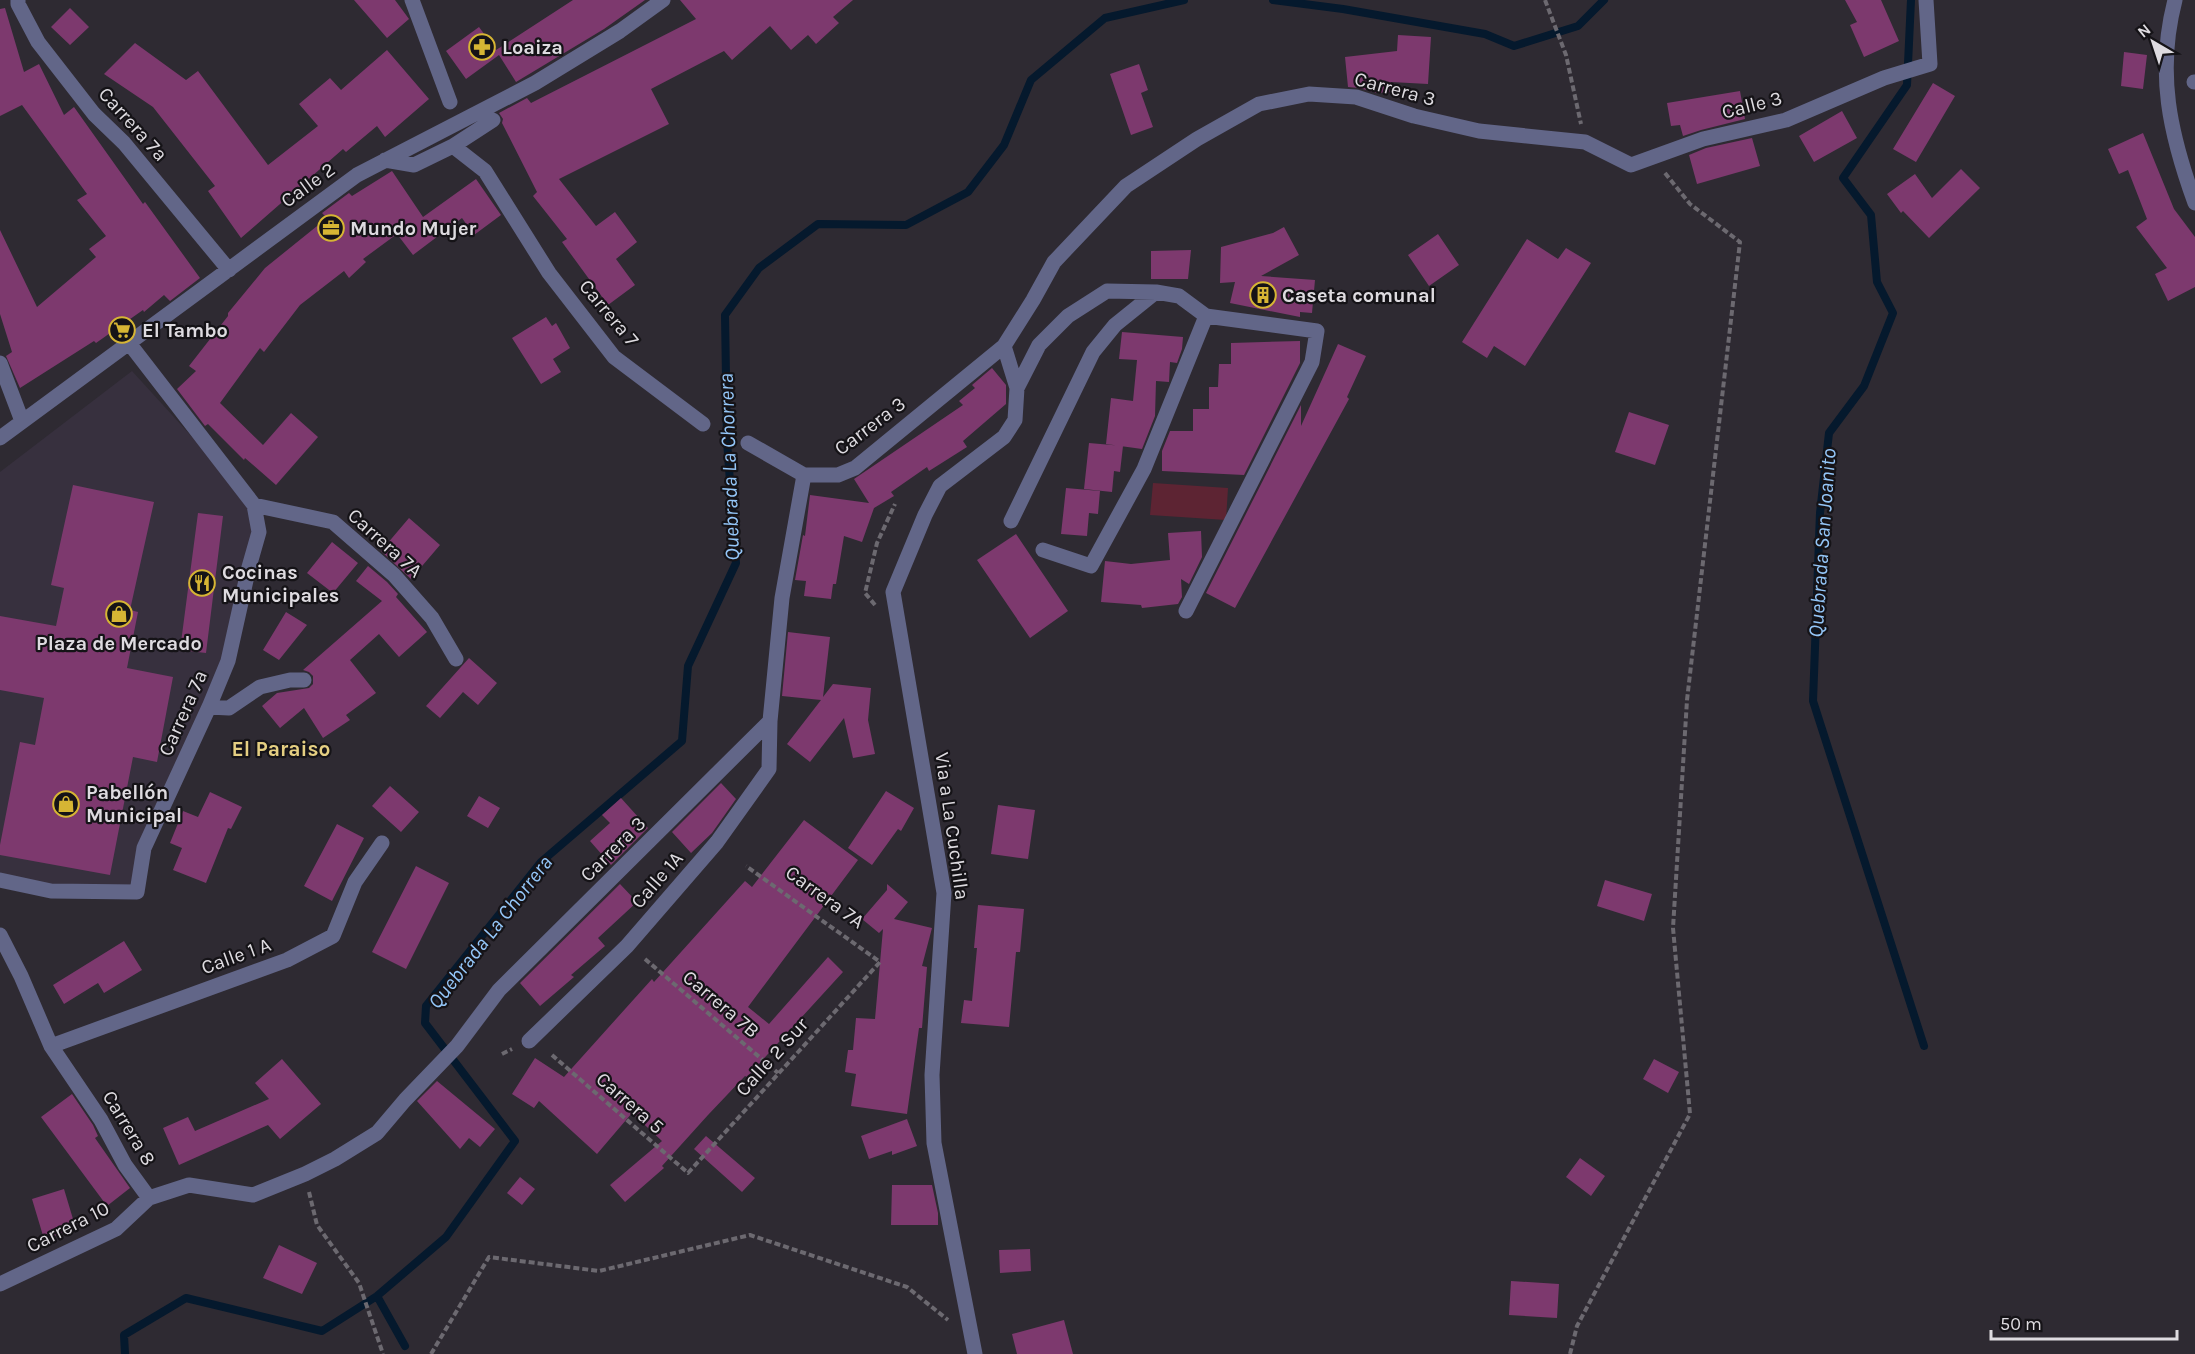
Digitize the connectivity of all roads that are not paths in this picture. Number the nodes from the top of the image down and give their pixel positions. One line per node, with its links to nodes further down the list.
1 (18, 0): 12 (street, Carrera 7a)
2 (412, 0): 6 (street)
3 (663, 0): 10 (street, Calle 2)
4 (1926, 0): 8 (street, Calle 3)
5 (2175, 0): 11 (street)
6 (450, 102)
7 (493, 120): 9 (street)
8 (1585, 142): 16 (street, Carrera 3)
9 (453, 146): 10 (street); 20 (street, Carrera 7)
10 (385, 160): 12 (street, Calle 2)
11 (2195, 203)
12 (229, 270): 15 (street, Calle 2)
13 (1156, 292): 14 (street); 18 (street); 25 (street)
14 (1206, 316): 26 (street); 27 (street)
15 (129, 343): 19 (street, Calle 2); 24 (street, Carrera 7a)
16 (1004, 346): 18 (street); 23 (street, Carrera 3)
17 (0, 363): 19 (street)
18 (1017, 388): 39 (street, Via a La Cuchilla)
19 (22, 421): 21 (street, Calle 2)
20 (703, 424)
21 (0, 438)
22 (748, 443): 23 (street)
23 (804, 475): 31 (street)
24 (254, 505): 28 (street, Carrera 7A); 30 (street, Carrera 7a)
25 (1011, 521)
26 (1043, 550)
27 (1186, 611)
28 (456, 659)
29 (304, 680): 30 (street)
30 (209, 707): 33 (street, Carrera 7a)
31 (770, 721): 35 (street, Calle 1A); 37 (street, Carrera 3)
32 (382, 843): 36 (street, Calle 1 A)
33 (0, 880)
34 (0, 935): 36 (street, Carrera 8)
35 (529, 1041)
36 (51, 1046): 37 (street, Carrera 8)
37 (149, 1198): 38 (street, Carrera 10)
38 (0, 1284)
39 (975, 1353)

